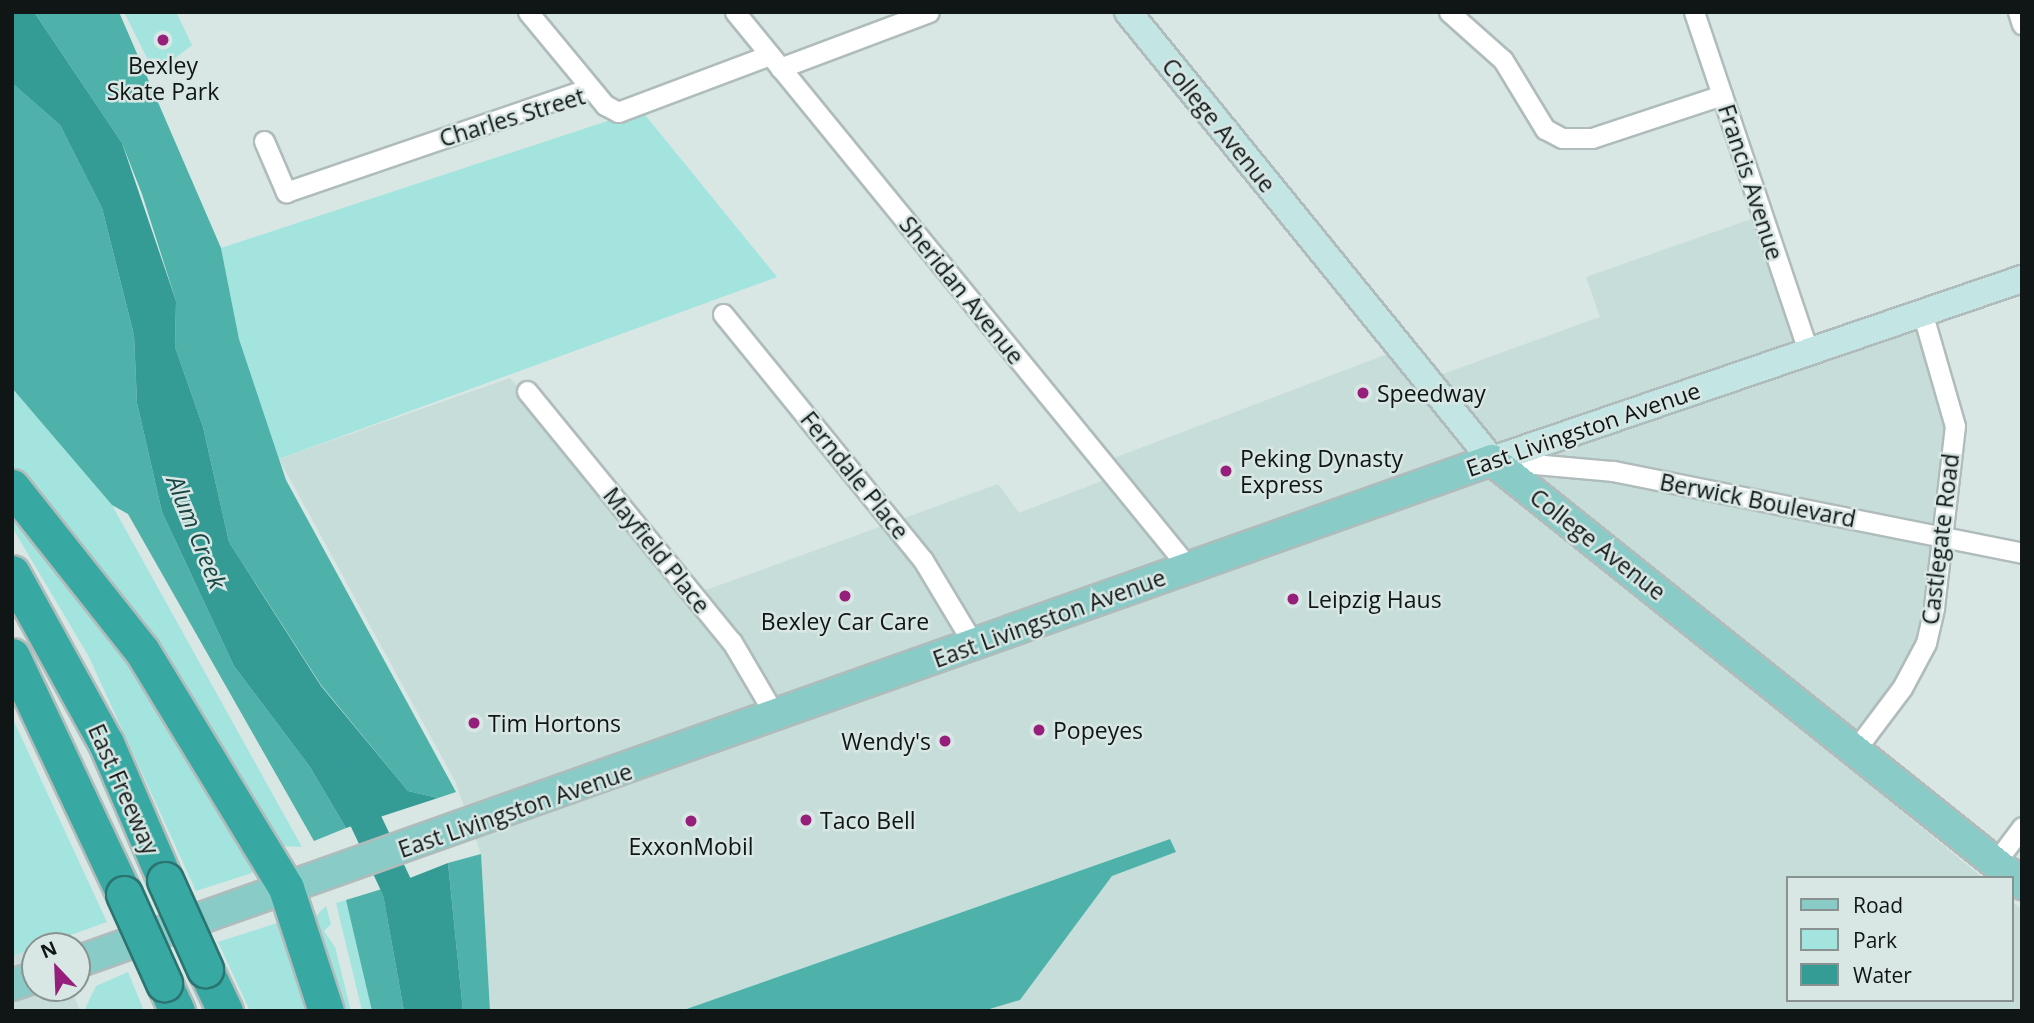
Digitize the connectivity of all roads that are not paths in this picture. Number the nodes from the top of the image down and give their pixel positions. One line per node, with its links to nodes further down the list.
1 (528, 12): 10 (street)
2 (735, 12): 9 (street, Sheridan Avenue)
3 (929, 12): 9 (street, Charles Street)
4 (1128, 12): 18 (main road, College Avenue)
5 (1449, 12): 11 (street)
6 (1694, 12): 11 (street, Francis Avenue)
7 (2018, 12): 8 (street)
8 (2022, 24)
9 (775, 61): 10 (street, Charles Street); 22 (street, Sheridan Avenue)
10 (590, 88): 12 (street, Charles Street)
11 (1722, 94): 16 (street, Francis Avenue)
12 (264, 141)
13 (2022, 278): 14 (main road, East Livingston Avenue)
14 (1922, 312): 16 (main road, East Livingston Avenue); 20 (street, Castlegate Road)
15 (723, 313): 24 (street, Ferndale Place)
16 (1808, 351): 18 (main road, East Livingston Avenue)
17 (527, 391): 26 (street, Mayfield Place)
18 (1492, 460): 20 (street, Berwick Boulevard); 22 (main road, East Livingston Avenue); 27 (main road, College Avenue)
19 (12, 487): 31 (highway)
20 (1944, 538): 21 (street, Berwick Boulevard); 27 (street, Castlegate Road)
21 (2022, 552)
22 (1189, 568): 24 (main road, East Livingston Avenue)
23 (12, 573): 34 (highway, East Freeway, bridge)
24 (974, 645): 26 (main road, East Livingston Avenue)
25 (12, 656): 33 (highway, East Freeway, bridge)
26 (776, 717): 31 (main road, East Livingston Avenue)
27 (1856, 749): 29 (main road, College Avenue)
28 (2022, 827): 29 (street)
29 (1995, 863): 30 (main road, College Avenue)
30 (2012, 876)
31 (286, 888): 32 (main road, East Livingston Avenue); 35 (highway)
32 (91, 957)
33 (170, 997)
34 (225, 1011)
35 (326, 1011)

